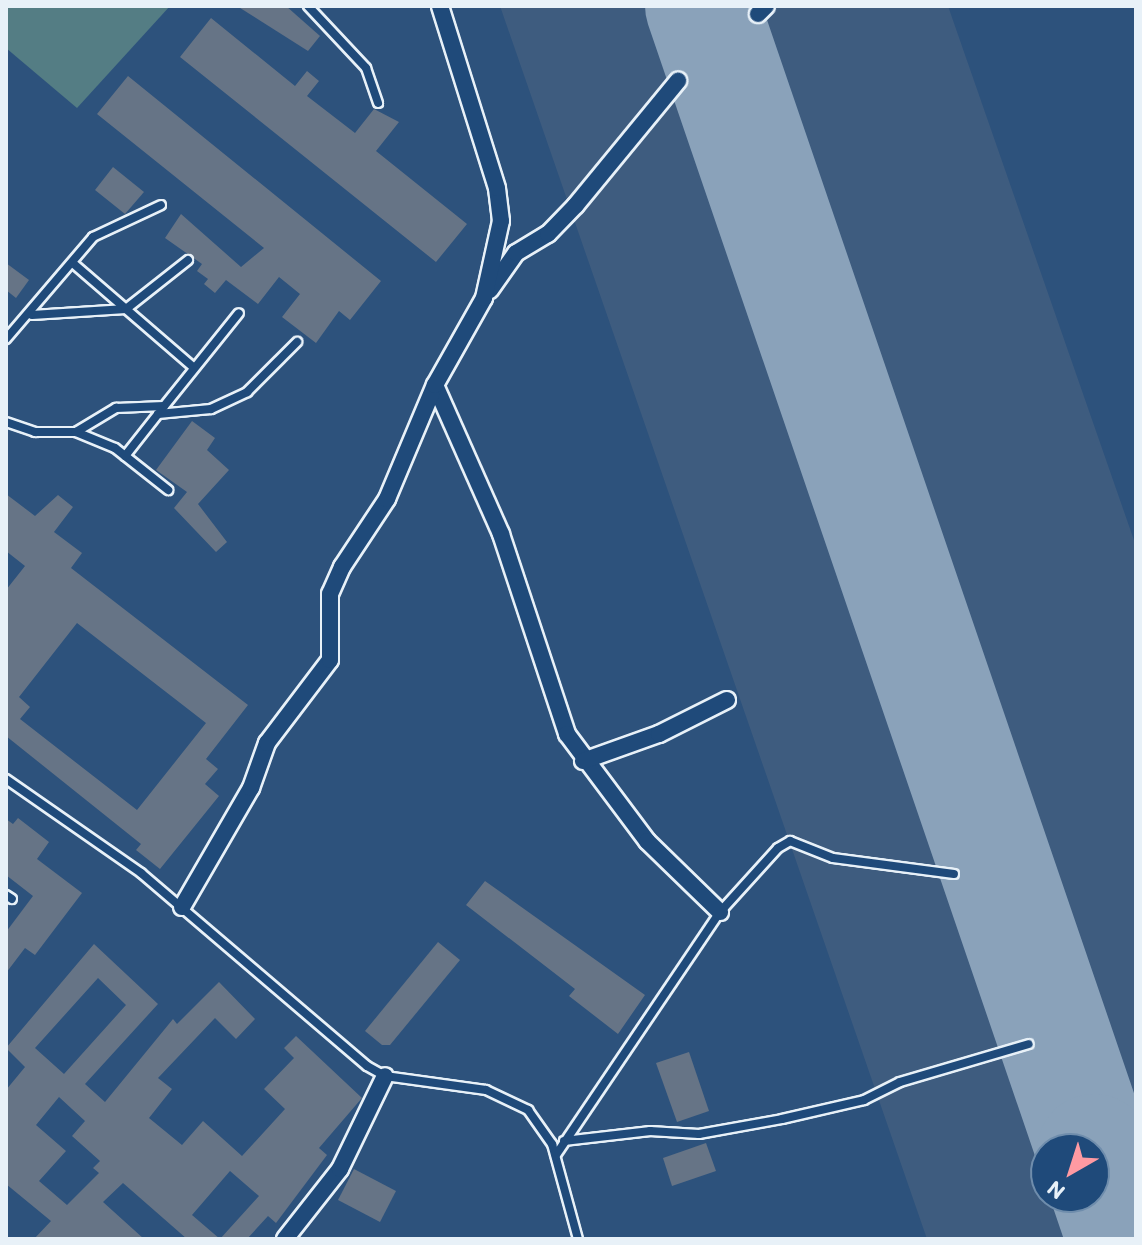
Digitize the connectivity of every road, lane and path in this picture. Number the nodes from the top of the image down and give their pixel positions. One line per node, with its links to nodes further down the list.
1 (308, 6): 4 (lane)
2 (440, 6): 8 (street)
3 (678, 81): 8 (street)
4 (378, 103)
5 (161, 205): 7 (lane)
6 (188, 260): 9 (lane)
7 (75, 265): 9 (lane); 11 (lane)
8 (484, 298): 15 (street)
9 (126, 309): 11 (lane); 14 (lane)
10 (239, 313): 14 (lane)
11 (32, 315): 12 (lane)
12 (6, 339)
13 (297, 342): 16 (lane)
14 (193, 367): 16 (lane)
15 (435, 385): 22 (street); 25 (street)
16 (161, 410): 18 (lane); 19 (lane)
17 (6, 424): 18 (lane)
18 (76, 432): 19 (lane)
19 (125, 456): 20 (lane)
20 (168, 490)
21 (727, 700): 22 (street)
22 (583, 761): 26 (street)
23 (6, 779): 25 (lane)
24 (954, 874): 26 (lane)
25 (182, 907): 28 (lane)
26 (720, 912): 29 (lane)
27 (1029, 1044): 29 (lane)
28 (385, 1076): 30 (lane); 32 (street)
29 (566, 1141): 30 (lane); 31 (lane)
30 (552, 1144): 31 (lane)
31 (556, 1155): 33 (lane)
32 (285, 1239)
33 (578, 1239)

